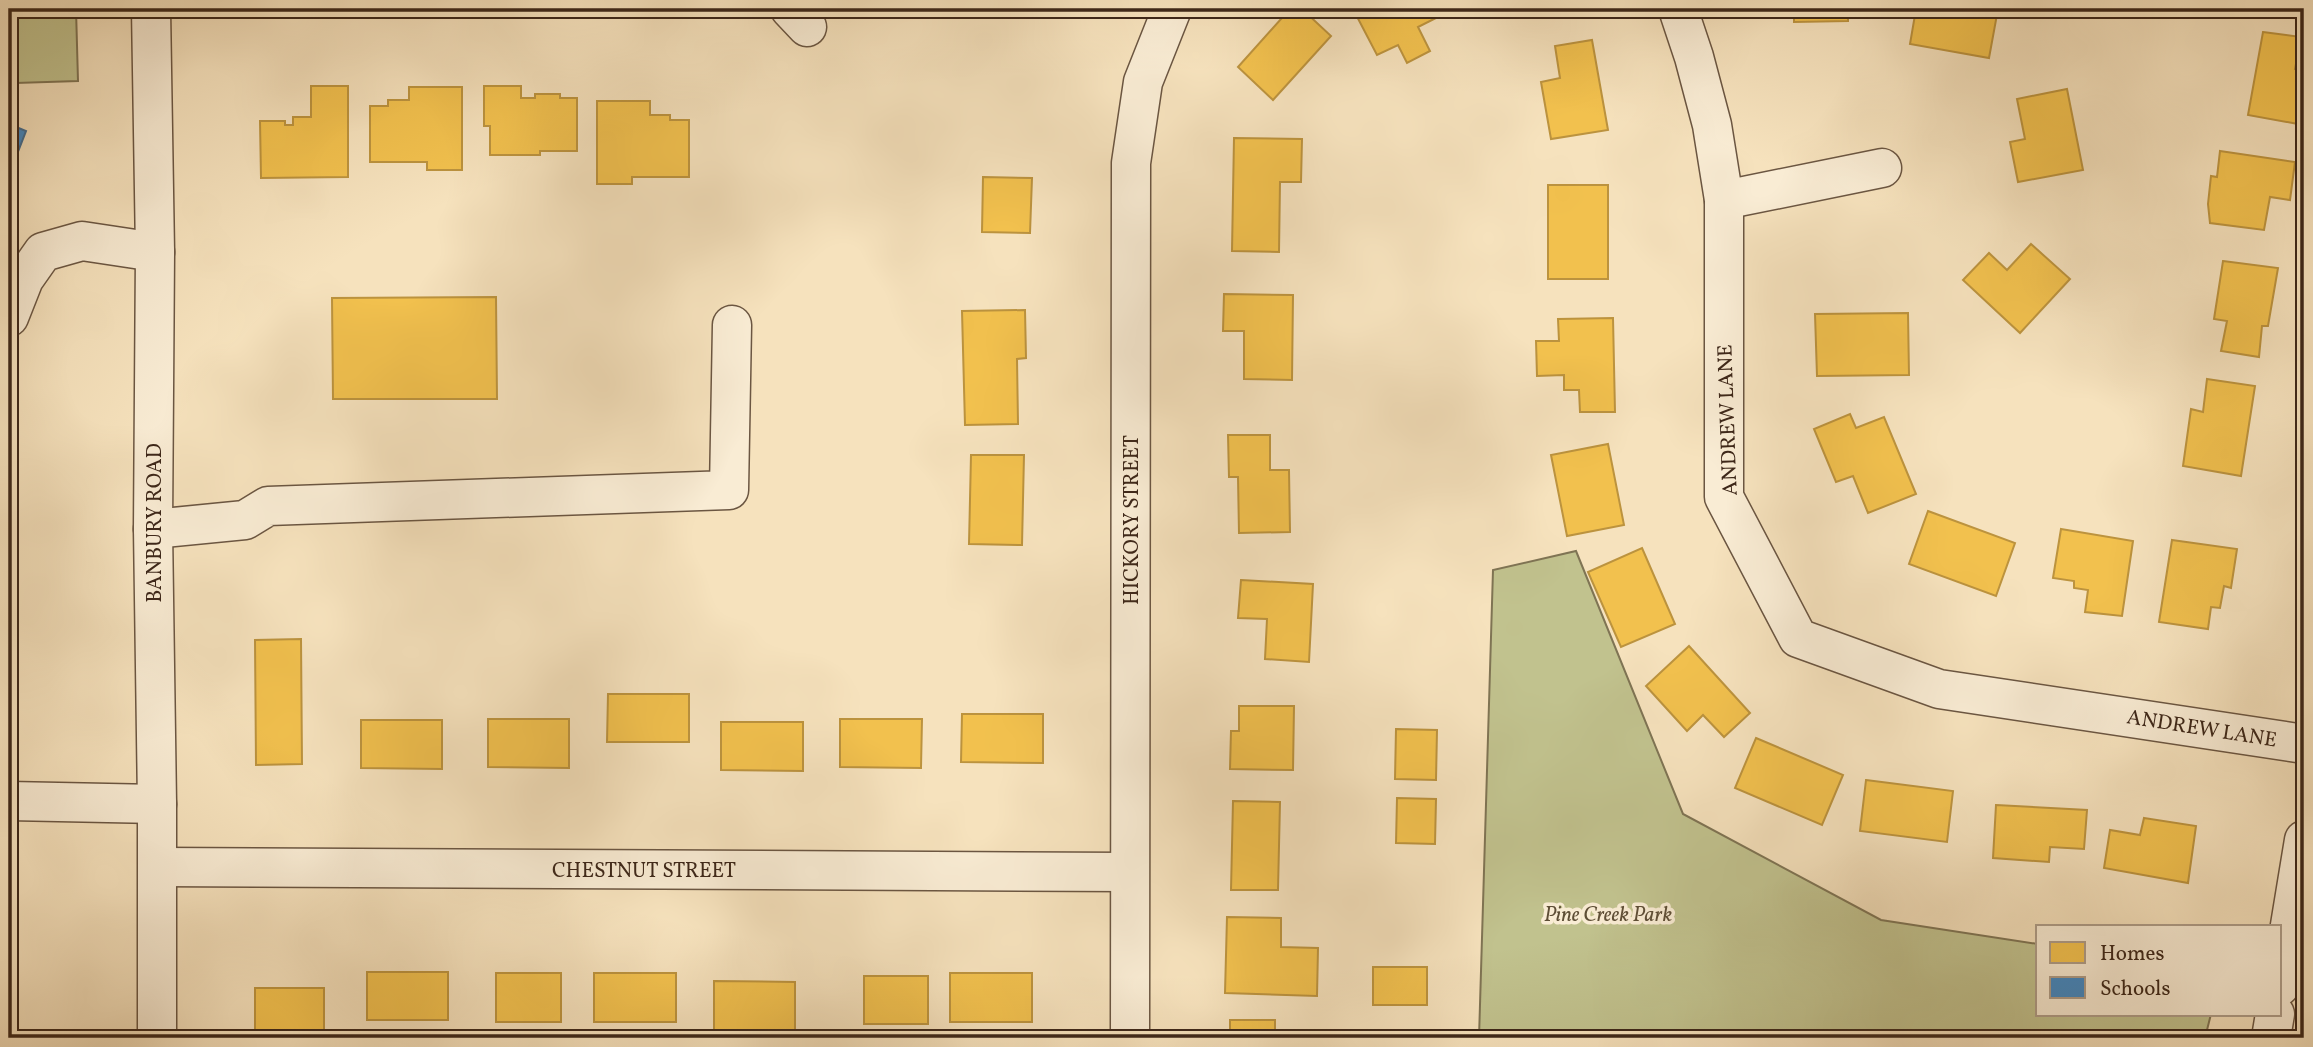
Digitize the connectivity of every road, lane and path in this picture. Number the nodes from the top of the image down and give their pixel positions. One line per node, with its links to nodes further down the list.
1 (151, 9): 6 (street, BANBURY ROAD)
2 (1172, 9): 15 (street, HICKORY STREET)
3 (1678, 9): 5 (street, ANDREW LANE)
4 (1882, 167): 5 (street)
5 (1724, 200): 10 (street, ANDREW LANE)
6 (155, 251): 7 (street); 9 (street, BANBURY ROAD)
7 (9, 317)
8 (732, 325): 9 (street)
9 (153, 530): 12 (street, BANBURY ROAD)
10 (2304, 744)
11 (9, 801): 12 (street)
12 (157, 804): 14 (street, BANBURY ROAD)
13 (2304, 840): 16 (street)
14 (158, 867): 15 (street, CHESTNUT STREET); 18 (street, BANBURY ROAD)
15 (1129, 872): 19 (street, HICKORY STREET)
16 (2282, 974)
17 (2275, 1016): 20 (street)
18 (157, 1038)
19 (1130, 1038)
20 (2271, 1038)

